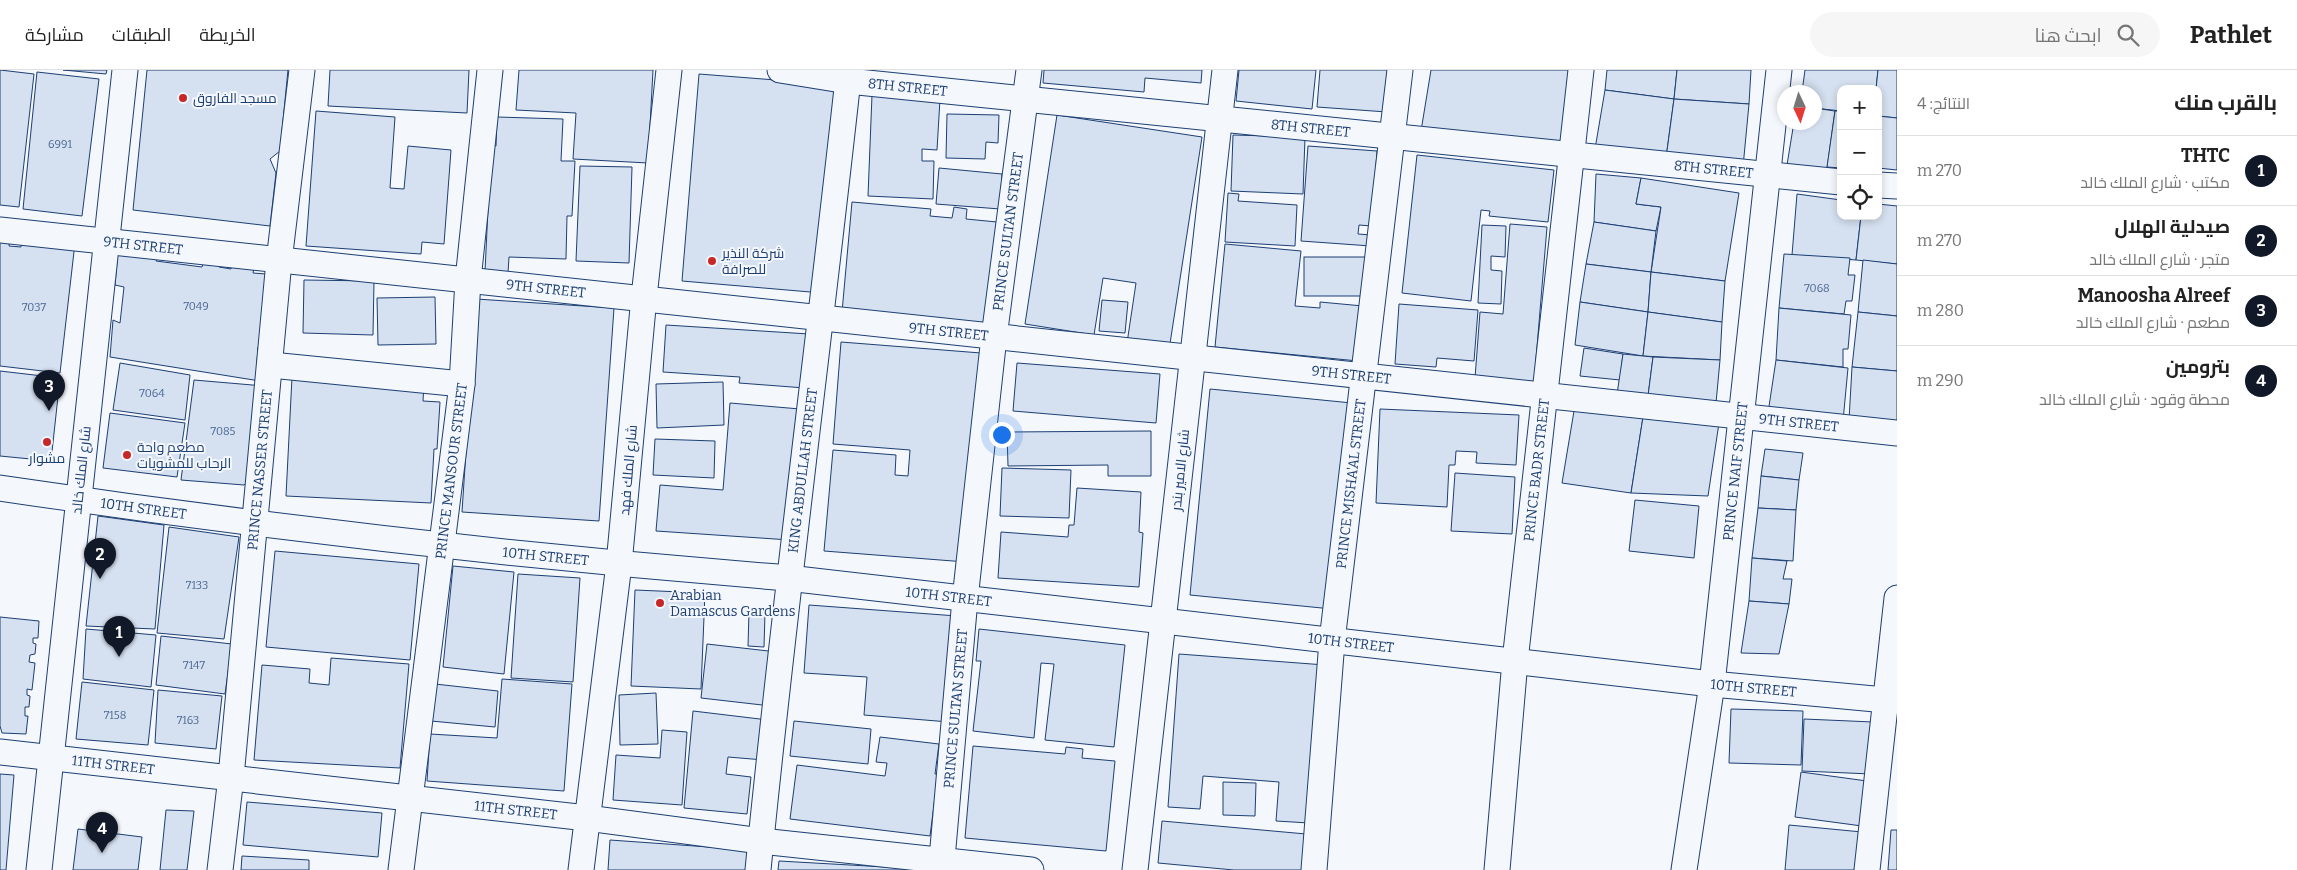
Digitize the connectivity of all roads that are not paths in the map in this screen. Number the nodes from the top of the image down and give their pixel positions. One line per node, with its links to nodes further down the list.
1 (125, 70): 21 (street, شارع الملك خالد)
2 (302, 70): 22 (street, PRINCE NASSER STREET)
3 (490, 70): 23 (street, PRINCE MANSOUR STREET)
4 (669, 70): 24 (street, شارع الملك فهد)
5 (780, 70): 11 (street, 8TH STREET)
6 (1029, 70): 12 (street, PRINCE SULTAN STREET)
7 (1226, 70): 13 (street, شارع الامير بندر)
8 (1400, 70): 14 (street, PRINCE MISHA'AL STREET)
9 (1581, 70): 15 (street, PRINCE BADR STREET)
10 (1779, 70): 16 (street, PRINCE NAIF STREET)
11 (848, 76): 12 (street, 8TH STREET); 25 (street, KING ABDULLAH STREET)
12 (1027, 98): 13 (street, 8TH STREET); 26 (street, PRINCE SULTAN STREET)
13 (1218, 118): 14 (street, 8TH STREET); 27 (street, شارع الامير بندر)
14 (1392, 136): 15 (street, 8TH STREET); 29 (street, PRINCE MISHA'AL STREET)
15 (1571, 155): 16 (street, 8TH STREET); 31 (street, PRINCE BADR STREET)
16 (1768, 175): 17 (street, 8TH STREET); 32 (street, PRINCE NAIF STREET)
17 (1837, 182)
18 (1882, 185): 19 (street)
19 (1897, 186)
20 (0, 230): 21 (street, 9TH STREET)
21 (106, 241): 22 (street, 9TH STREET); 35 (street, شارع الملك خالد)
22 (279, 261): 23 (street, 9TH STREET); 28 (street, PRINCE NASSER STREET)
23 (468, 280): 24 (street, 9TH STREET); 30 (street, PRINCE MANSOUR STREET)
24 (644, 298): 25 (street, 9TH STREET); 38 (street, شارع الملك فهد)
25 (821, 318): 26 (street, 9TH STREET); 39 (street, KING ABDULLAH STREET)
26 (994, 337): 27 (street, 9TH STREET); 41 (street, PRINCE SULTAN STREET)
27 (1193, 358): 29 (street, 9TH STREET); 42 (street, شارع الامير بندر)
28 (271, 365): 30 (street); 36 (street, PRINCE NASSER STREET)
29 (1364, 376): 31 (street, 9TH STREET); 43 (street, PRINCE MISHA'AL STREET)
30 (462, 384): 37 (street, PRINCE MANSOUR STREET)
31 (1544, 395): 32 (street, 9TH STREET); 44 (street, PRINCE BADR STREET)
32 (1741, 416): 33 (street, 9TH STREET); 45 (street, PRINCE NAIF STREET)
33 (1897, 433)
34 (0, 488): 35 (street, 10TH STREET)
35 (78, 500): 36 (street, 10TH STREET); 48 (street, شارع الملك خالد)
36 (255, 524): 37 (street, 10TH STREET); 49 (street, PRINCE NASSER STREET)
37 (441, 545): 38 (street, 10TH STREET); 50 (street, PRINCE MANSOUR STREET)
38 (619, 564): 39 (street, 10TH STREET); 51 (street, شارع الملك فهد)
39 (788, 578): 41 (street, 10TH STREET); 52 (street, KING ABDULLAH STREET)
40 (1897, 598): 46 (street)
41 (965, 599): 42 (street, 10TH STREET); 53 (street, PRINCE SULTAN STREET)
42 (1164, 622): 43 (street, 10TH STREET); 60 (street, شارع الامير بندر)
43 (1332, 641): 44 (street, 10TH STREET); 61 (street, PRINCE MISHA'AL STREET)
44 (1515, 661): 45 (street, 10TH STREET); 62 (street, PRINCE BADR STREET)
45 (1712, 684): 46 (street, 10TH STREET); 63 (street, PRINCE NAIF STREET)
46 (1891, 700): 64 (street)
47 (0, 752): 48 (street, 11TH STREET)
48 (52, 757): 49 (street, 11TH STREET); 54 (street, شارع الملك خالد)
49 (231, 777): 50 (street, 11TH STREET); 55 (street, PRINCE NASSER STREET)
50 (410, 800): 51 (street, 11TH STREET); 56 (street, PRINCE MANSOUR STREET)
51 (587, 818): 52 (street, 11TH STREET); 57 (street, شارع الملك فهد)
52 (761, 841): 53 (street, 11TH STREET); 58 (street, KING ABDULLAH STREET)
53 (942, 865): 59 (street, 11TH STREET)
54 (38, 870)
55 (220, 870)
56 (401, 870)
57 (581, 870)
58 (758, 870)
59 (1031, 870)
60 (1135, 870)
61 (1314, 870)
62 (1497, 870)
63 (1684, 870)
64 (1867, 870)

